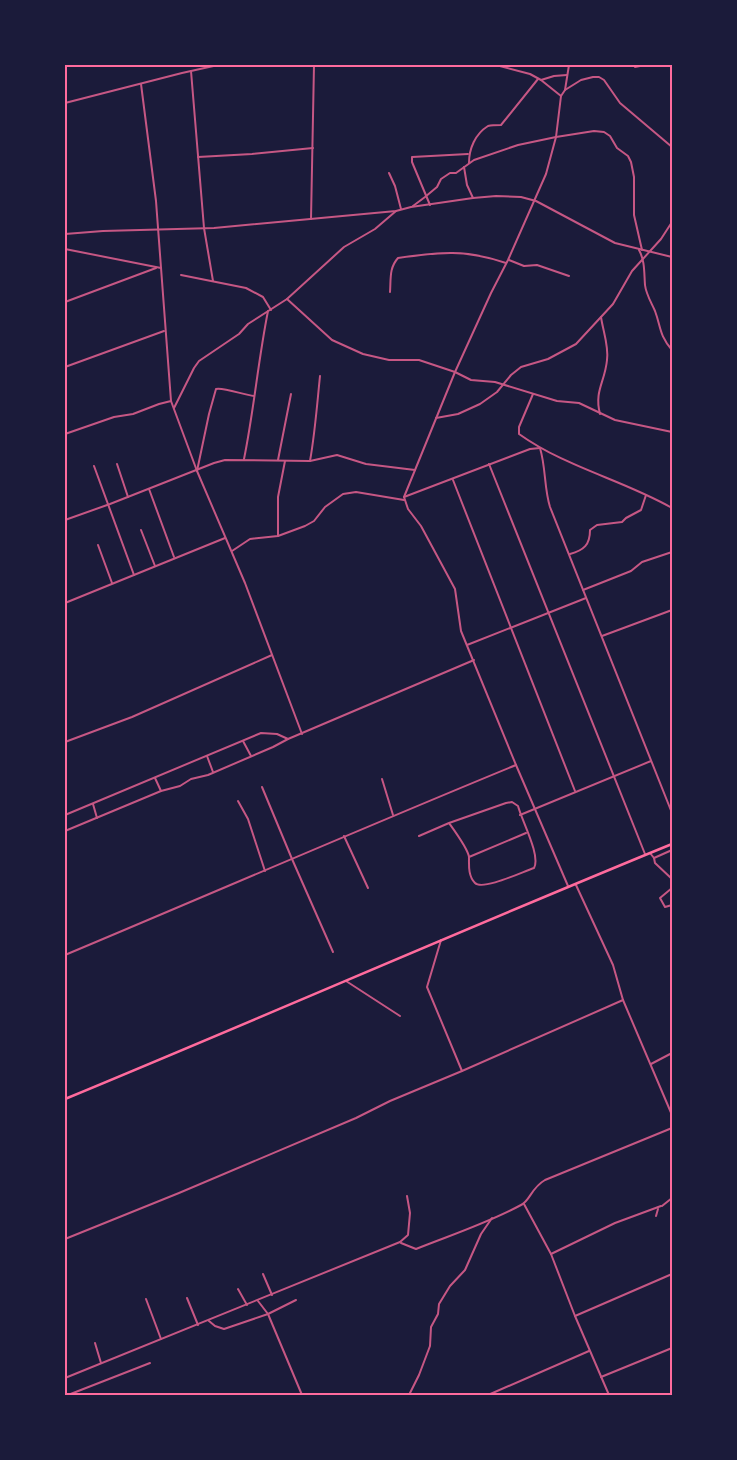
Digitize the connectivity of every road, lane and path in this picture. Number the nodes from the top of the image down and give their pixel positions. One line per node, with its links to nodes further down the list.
1 (218, 65): 6 (street)
2 (314, 65): 17 (street)
3 (496, 65): 10 (street)
4 (568, 65): 9 (street)
5 (645, 65): 7 (street)
6 (205, 66): 8 (street)
7 (635, 67)
8 (191, 71): 11 (street); 19 (street)
9 (567, 75): 10 (street); 12 (street)
10 (539, 80): 13 (street); 18 (street)
11 (141, 84): 14 (street); 33 (street)
12 (565, 90): 13 (street); 16 (street)
13 (562, 96): 15 (street)
14 (65, 102)
15 (556, 137): 20 (street); 25 (street); 36 (street)
16 (672, 147)
17 (313, 148): 19 (street); 30 (street)
18 (469, 154): 20 (street); 23 (street)
19 (198, 157): 32 (street)
20 (469, 163): 21 (street)
21 (464, 167): 23 (street); 24 (street)
22 (390, 173): 28 (street)
23 (425, 198): 26 (street); 27 (street)
24 (473, 198): 25 (street); 26 (street)
25 (536, 201): 36 (street); 40 (street)
26 (430, 205): 27 (street)
27 (411, 207): 28 (street)
28 (401, 209): 29 (street)
29 (396, 211): 30 (street); 48 (street)
30 (311, 219): 32 (street)
31 (672, 222): 37 (street)
32 (204, 228): 33 (street); 46 (street)
33 (158, 230): 34 (street); 43 (street)
34 (65, 234)
35 (65, 249): 42 (street)
36 (640, 250): 37 (street); 39 (street)
37 (649, 252): 38 (street); 39 (street)
38 (672, 257)
39 (643, 258): 51 (street); 53 (street)
40 (508, 260): 41 (street); 45 (street)
41 (506, 263): 47 (street); 55 (street)
42 (156, 268): 43 (street); 49 (street)
43 (161, 268): 52 (street)
44 (181, 276): 46 (street)
45 (569, 276)
46 (213, 281): 50 (street)
47 (390, 292)
48 (286, 299): 50 (street); 55 (street)
49 (65, 302)
50 (270, 311): 60 (street); 62 (street)
51 (601, 317): 57 (street); 63 (street)
52 (165, 331): 54 (street); 61 (street)
53 (672, 350)
54 (65, 367)
55 (455, 372): 57 (street); 64 (street)
56 (320, 376): 71 (street)
57 (504, 385): 59 (street); 64 (street)
58 (291, 394): 69 (street)
59 (533, 394): 63 (street); 67 (street)
60 (254, 396): 68 (street); 75 (street)
61 (171, 401): 62 (street); 66 (street)
62 (174, 409): 75 (street)
63 (600, 414): 65 (street)
64 (436, 418): 76 (street)
65 (672, 432)
66 (65, 434)
67 (540, 448): 73 (street); 79 (street); 91 (street)
68 (244, 459): 69 (street); 75 (street)
69 (278, 461): 70 (street)
70 (285, 461): 71 (street); 86 (street)
71 (310, 461): 76 (street)
72 (117, 464): 80 (street)
73 (489, 464): 77 (street); 100 (street)
74 (94, 466): 82 (street)
75 (197, 470): 78 (street); 87 (street)
76 (416, 470): 81 (street)
77 (453, 480): 81 (street); 101 (street)
78 (149, 489): 80 (street); 92 (street)
79 (646, 495): 83 (street); 91 (street)
80 (128, 497): 82 (street)
81 (404, 498): 86 (street); 103 (street)
82 (108, 505): 84 (street); 94 (street)
83 (672, 508)
84 (65, 519)
85 (141, 530): 93 (street)
86 (278, 536): 89 (street)
87 (226, 537): 89 (street); 92 (street)
88 (98, 545): 95 (street)
89 (232, 551): 104 (street)
90 (672, 552): 96 (street)
91 (569, 554): 96 (street)
92 (175, 558): 93 (street)
93 (155, 566): 94 (street)
94 (134, 575): 95 (street)
95 (113, 584): 98 (street)
96 (583, 590): 97 (street)
97 (586, 598): 100 (street); 102 (street)
98 (65, 603)
99 (672, 610): 102 (street)
100 (548, 612): 101 (street); 115 (street)
101 (511, 627): 103 (street); 120 (street)
102 (602, 636): 112 (street)
103 (467, 645): 105 (street)
104 (273, 655): 106 (street); 109 (street)
105 (474, 660): 106 (street); 113 (street)
106 (302, 734): 107 (street)
107 (288, 739): 108 (street); 111 (street)
108 (243, 741): 110 (street); 111 (street)
109 (65, 742)
110 (207, 756): 114 (street); 116 (street)
111 (251, 756): 114 (street)
112 (651, 761): 115 (street); 124 (street)
113 (516, 765): 123 (street); 127 (street)
114 (213, 773): 119 (street)
115 (613, 776): 120 (street); 137 (street)
116 (155, 778): 119 (street); 122 (street)
117 (382, 779): 127 (street)
118 (262, 786): 139 (street)
119 (161, 791): 128 (street)
120 (575, 791): 123 (street)
121 (238, 801): 141 (street)
122 (93, 804): 125 (street); 128 (street)
123 (536, 808): 126 (street); 144 (street)
124 (672, 813)
125 (65, 815)
126 (520, 815): 129 (street); 131 (street)
127 (394, 816): 132 (street)
128 (97, 818): 130 (street)
129 (449, 823): 133 (street); 138 (street)
130 (65, 831)
131 (527, 832): 138 (street); 138 (street)
132 (344, 836): 139 (street); 145 (street)
133 (419, 836)
134 (672, 844): 136 (highway)
135 (672, 850): 140 (street)
136 (650, 853): 137 (highway); 140 (street)
137 (645, 855): 143 (highway)
138 (469, 857)
139 (292, 858): 141 (street); 149 (street)
140 (654, 858): 142 (street)
141 (266, 871): 150 (street)
142 (672, 880)
143 (576, 883): 144 (highway); 152 (street)
144 (568, 886): 148 (highway)
145 (368, 888)
146 (672, 888): 147 (street)
147 (672, 905)
148 (441, 940): 151 (highway); 156 (street)
149 (333, 952)
150 (65, 955)
151 (346, 981): 153 (street); 157 (highway)
152 (623, 1000): 155 (street); 156 (street)
153 (400, 1016)
154 (672, 1053): 155 (street)
155 (651, 1064): 158 (street)
156 (462, 1071): 166 (street)
157 (65, 1100)
158 (672, 1115)
159 (672, 1128): 162 (street)
160 (407, 1196): 167 (street)
161 (672, 1198): 163 (street)
162 (524, 1204): 165 (street); 168 (street)
163 (661, 1206): 164 (street); 168 (street)
164 (656, 1216)
165 (492, 1218): 167 (street); 192 (street)
166 (65, 1239)
167 (400, 1242): 172 (street)
168 (551, 1254): 179 (street)
169 (262, 1274): 172 (street)
170 (672, 1274): 179 (street)
171 (238, 1289): 177 (street)
172 (272, 1296): 176 (street)
173 (187, 1298): 181 (street)
174 (146, 1299): 182 (street)
175 (296, 1300): 178 (street)
176 (258, 1301): 177 (street); 178 (street)
177 (247, 1305): 180 (street)
178 (268, 1314): 180 (street); 191 (street)
179 (575, 1316): 185 (street)
180 (208, 1321): 181 (street)
181 (198, 1325): 182 (street)
182 (161, 1339): 186 (street)
183 (95, 1343): 186 (street)
184 (672, 1348): 188 (street)
185 (589, 1351): 188 (street); 193 (street)
186 (101, 1363): 189 (street)
187 (150, 1363): 190 (street)
188 (601, 1377): 194 (street)
189 (65, 1378)
190 (68, 1395)
191 (302, 1395)
192 (409, 1395)
193 (488, 1395)
194 (609, 1395)

